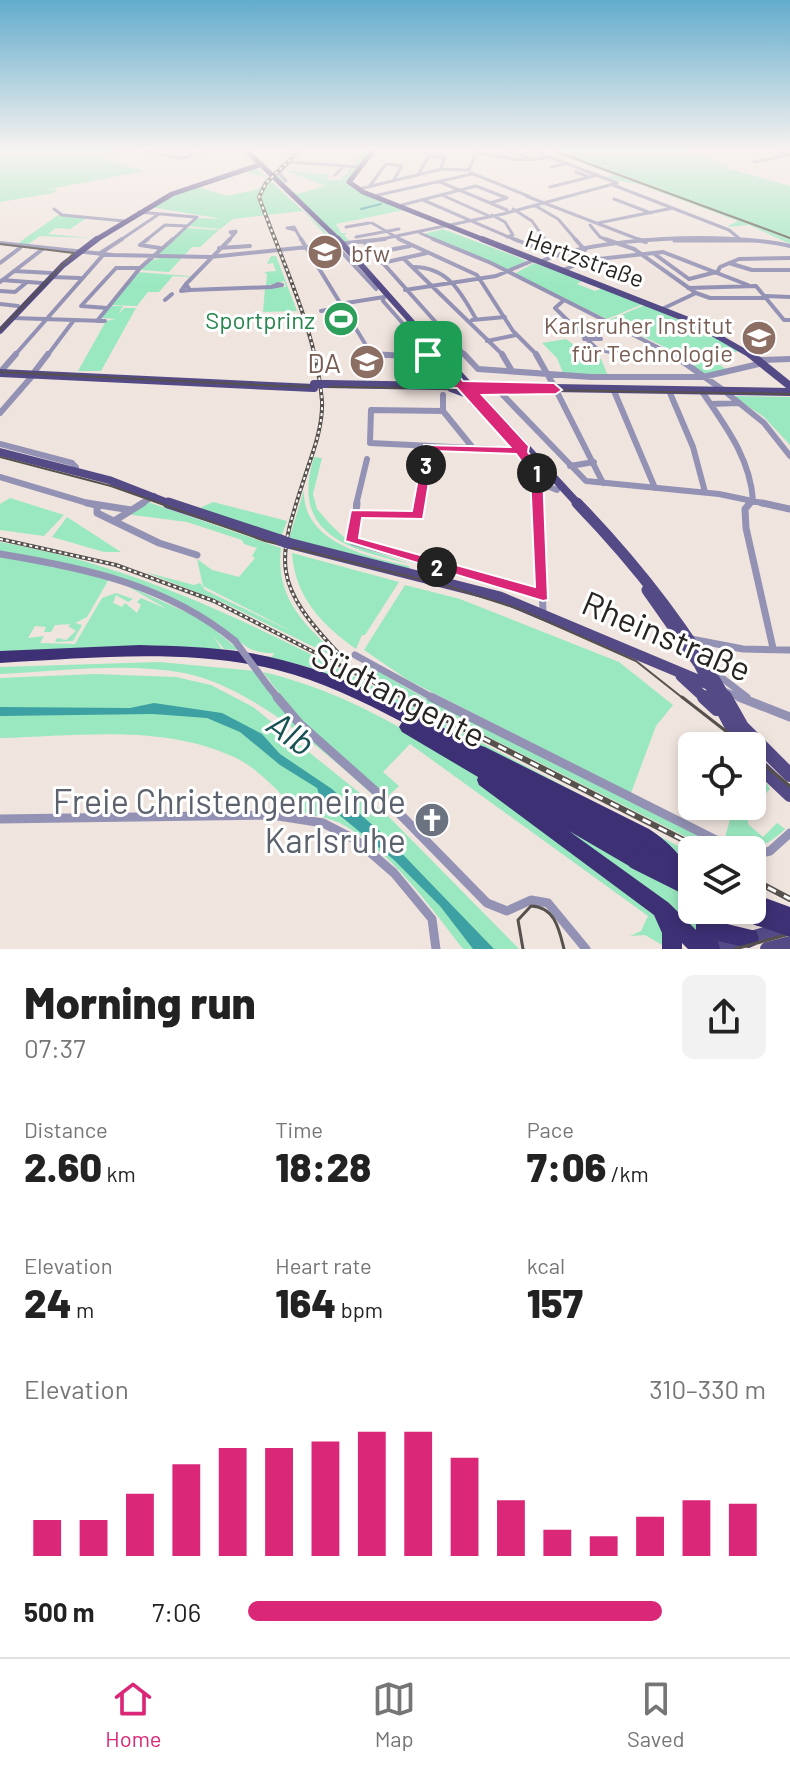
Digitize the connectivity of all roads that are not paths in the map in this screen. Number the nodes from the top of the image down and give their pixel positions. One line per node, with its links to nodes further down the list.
1 (172, 195): 21 (main road)
2 (291, 195): 51 (main road)
3 (377, 195): 11 (street)
4 (441, 195): 13 (street)
5 (442, 195): 24 (street)
6 (472, 195): 15 (street)
7 (500, 195): 15 (street)
8 (524, 195): 14 (street)
9 (568, 195): 14 (street)
10 (641, 195): 18 (street)
11 (374, 196): 17 (main road, Hertzstraße)
12 (614, 199): 22 (street)
13 (423, 200): 17 (street); 27 (street)
14 (541, 202): 16 (street); 29 (street)
15 (490, 203): 20 (street)
16 (533, 204): 20 (street); 57 (street)
17 (402, 205): 32 (main road, Hertzstraße)
18 (673, 208): 22 (street); 42 (street)
19 (54, 209): 26 (street)
20 (510, 210): 24 (street); 44 (street)
21 (139, 212): 23 (street); 26 (main road)
22 (651, 213): 29 (street)
23 (159, 214): 31 (street); 62 (street)
24 (490, 215): 27 (street); 40 (street)
25 (381, 220): 28 (street)
26 (124, 221): 58 (main road)
27 (469, 221): 32 (street); 40 (street)
28 (371, 222): 33 (street); 36 (street)
29 (598, 223): 45 (street)
30 (590, 225): 46 (street)
31 (186, 226): 54 (street); 54 (street)
32 (448, 226): 37 (street); 69 (main road, Hertzstraße)
33 (346, 227)
34 (399, 229): 36 (street)
35 (295, 230): 56 (street)
36 (388, 232): 39 (street); 41 (street)
37 (420, 233): 41 (street); 78 (street)
38 (233, 235): 55 (street)
39 (356, 237)
40 (507, 237): 44 (street)
41 (398, 238): 43 (street); 48 (street)
42 (741, 240): 45 (street); 49 (street)
43 (365, 243): 51 (street); 59 (street)
44 (547, 243): 63 (street)
45 (649, 243): 46 (street)
46 (624, 245): 57 (street); 64 (street)
47 (0, 246): 52 (street); 53 (street)
48 (412, 246): 59 (street); 60 (street)
49 (790, 246)
50 (236, 247): 55 (street)
51 (342, 247): 56 (street); 93 (main road); 93 (street); 103 (main road)
52 (20, 248): 53 (street); 72 (street)
53 (41, 248): 58 (street); 75 (street)
54 (160, 248): 65 (street)
55 (219, 248): 66 (street)
56 (310, 250): 66 (street); 107 (street)
57 (585, 250): 63 (street)
58 (77, 252): 62 (street); 80 (main road)
59 (374, 253): 70 (street)
60 (427, 253): 67 (street); 82 (street)
61 (653, 253): 64 (street); 79 (street); 83 (street)
62 (102, 254): 65 (street); 81 (street)
63 (555, 254): 69 (street)
64 (641, 254): 76 (street); 85 (street)
65 (150, 257): 66 (street); 74 (street)
66 (210, 257): 91 (street)
67 (404, 259): 70 (street); 73 (street)
68 (790, 260): 71 (street)
69 (537, 261): 76 (main road, Hertzstraße); 78 (street)
70 (382, 263): 94 (street)
71 (729, 263): 77 (street); 79 (street)
72 (0, 264): 75 (street)
73 (412, 267): 87 (street); 90 (street)
74 (140, 268): 108 (street); 108 (street)
75 (17, 269): 80 (street); 84 (street)
76 (563, 270): 109 (main road, Hertzstraße)
77 (790, 270)
78 (508, 272): 82 (street); 104 (street)
79 (717, 273): 83 (street); 89 (street)
80 (51, 275): 81 (street); 88 (main road); 106 (main road)
81 (80, 278): 112 (street)
82 (481, 279): 87 (street); 111 (street)
83 (689, 279): 85 (street)
84 (1, 281): 86 (street)
85 (677, 281): 92 (street)
86 (27, 282): 88 (street); 96 (street)
87 (455, 282): 90 (street); 113 (street)
88 (42, 283): 106 (main road)
89 (748, 285): 92 (street); 100 (street)
90 (431, 286): 94 (street); 115 (street)
91 (271, 287)
92 (688, 288): 97 (street)
93 (376, 289): 103 (main road)
94 (405, 290): 131 (street)
95 (0, 291): 96 (street)
96 (15, 292): 99 (street)
97 (696, 293): 100 (street); 109 (street)
98 (172, 294): 102 (street)
99 (22, 296)
100 (766, 297): 101 (street); 116 (street)
101 (790, 297)
102 (165, 300)
103 (386, 300): 107 (street); 125 (main road); 139 (main road)
104 (563, 301): 122 (street); 124 (street)
105 (0, 304): 106 (street)
106 (21, 306): 119 (main road)
107 (341, 306): 110 (street); 125 (street)
108 (107, 308): 117 (street)
109 (662, 309): 127 (main road, Hertzstraße)
110 (321, 311)
111 (505, 317): 113 (street); 121 (street)
112 (44, 319): 114 (street); 119 (street); 130 (street)
113 (476, 319): 115 (street)
114 (74, 320): 117 (street); 133 (street)
115 (467, 320): 123 (street)
116 (790, 320)
117 (97, 321): 118 (street)
118 (105, 321)
119 (4, 324)
120 (596, 334): 122 (street)
121 (516, 335): 123 (street); 132 (street)
122 (583, 339): 124 (street)
123 (487, 341): 131 (street)
124 (673, 353): 136 (street)
125 (429, 356): 137 (street); 139 (main road)
126 (790, 359): 127 (street)
127 (761, 362): 136 (street); 143 (main road, Hertzstraße)
128 (623, 367): 134 (street)
129 (655, 368): 135 (street)
130 (1, 371): 133 (main road)
131 (512, 371): 132 (street)
132 (546, 372): 134 (street); 140 (street)
133 (34, 373): 138 (main road, bridge); 151 (street)
134 (628, 377): 135 (street)
135 (660, 377): 136 (street)
136 (705, 377): 144 (street)
137 (433, 384): 138 (main road); 139 (main road)
138 (326, 386): 139 (main road)
139 (466, 387): 140 (main road); 141 (main road); 156 (main road); 156 (main road)
140 (555, 388): 141 (main road); 142 (main road); 144 (main road); 159 (street)
141 (497, 389): 160 (street)
142 (614, 391): 145 (main road); 165 (street)
143 (790, 391): 144 (main road)
144 (725, 392): 146 (main road); 148 (street)
145 (670, 393): 146 (main road); 167 (street)
146 (703, 393): 149 (street)
147 (443, 395): 150 (street)
148 (740, 403): 149 (street); 157 (street)
149 (711, 404): 169 (street)
150 (443, 411): 153 (street); 154 (street)
151 (0, 413)
152 (0, 444): 161 (street)
153 (429, 447): 154 (street); 173 (street)
154 (475, 450): 156 (street)
155 (0, 452): 161 (main road, Rheinstraße)
156 (523, 452): 164 (street); 166 (main road); 179 (main road)
157 (790, 456)
158 (367, 459): 173 (street)
159 (594, 462): 160 (street); 163 (street)
160 (570, 466): 163 (street)
161 (74, 471): 168 (main road, Rheinstraße)
162 (0, 477): 170 (street)
163 (603, 483): 165 (street)
164 (538, 488): 166 (street); 177 (street)
165 (655, 488): 167 (street)
166 (557, 490): 183 (main road)
167 (705, 492): 169 (street)
168 (154, 496): 172 (street); 178 (main road, Rheinstraße)
169 (753, 500): 171 (street); 180 (street)
170 (93, 505): 172 (street); 174 (street)
171 (790, 509)
172 (131, 510): 174 (street)
173 (356, 513): 177 (street)
174 (114, 521): 176 (street)
175 (0, 554): 215 (street, bridge)
176 (197, 555)
177 (543, 596): 178 (street)
178 (543, 612): 186 (main road, Rheinstraße)
179 (690, 639): 180 (street); 185 (main road)
180 (773, 648): 181 (street)
181 (790, 650)
182 (355, 655): 199 (street)
183 (693, 655): 186 (main road); 187 (main road)
184 (0, 660): 192 (highway, Südtangente); 193 (highway, Südtangente)
185 (710, 668): 187 (main road); 188 (street)
186 (674, 670): 187 (main road, Rheinstraße); 189 (main road)
187 (718, 692): 188 (street, Rheinstraße); 189 (main road); 189 (main road)
188 (749, 700): 189 (street); 190 (street, Rheinstraße)
189 (730, 717): 191 (main road); 195 (main road)
190 (790, 717)
191 (736, 732)
192 (437, 736): 201 (highway, Südtangente); 202 (highway)
193 (455, 755): 201 (highway, Südtangente); 205 (highway)
194 (766, 772): 196 (main road)
195 (790, 775)
196 (790, 795)
197 (0, 819): 214 (street)
198 (790, 833): 200 (street)
199 (708, 836)
200 (766, 852)
201 (638, 857): 203 (highway, Südtangente, bridge); 204 (highway, Südtangente, bridge)
202 (678, 870)
203 (678, 871)
204 (678, 881)
205 (656, 905): 216 (highway); 217 (highway)
206 (766, 907): 207 (highway)
207 (790, 916)
208 (766, 919): 211 (highway, bridge)
209 (705, 924): 218 (highway)
210 (711, 924): 212 (highway)
211 (790, 928): 212 (main road)
212 (749, 938): 218 (main road)
213 (790, 943): 219 (main road)
214 (436, 949)
215 (586, 949)
216 (672, 949)
217 (702, 949)
218 (711, 949)
219 (767, 949)

